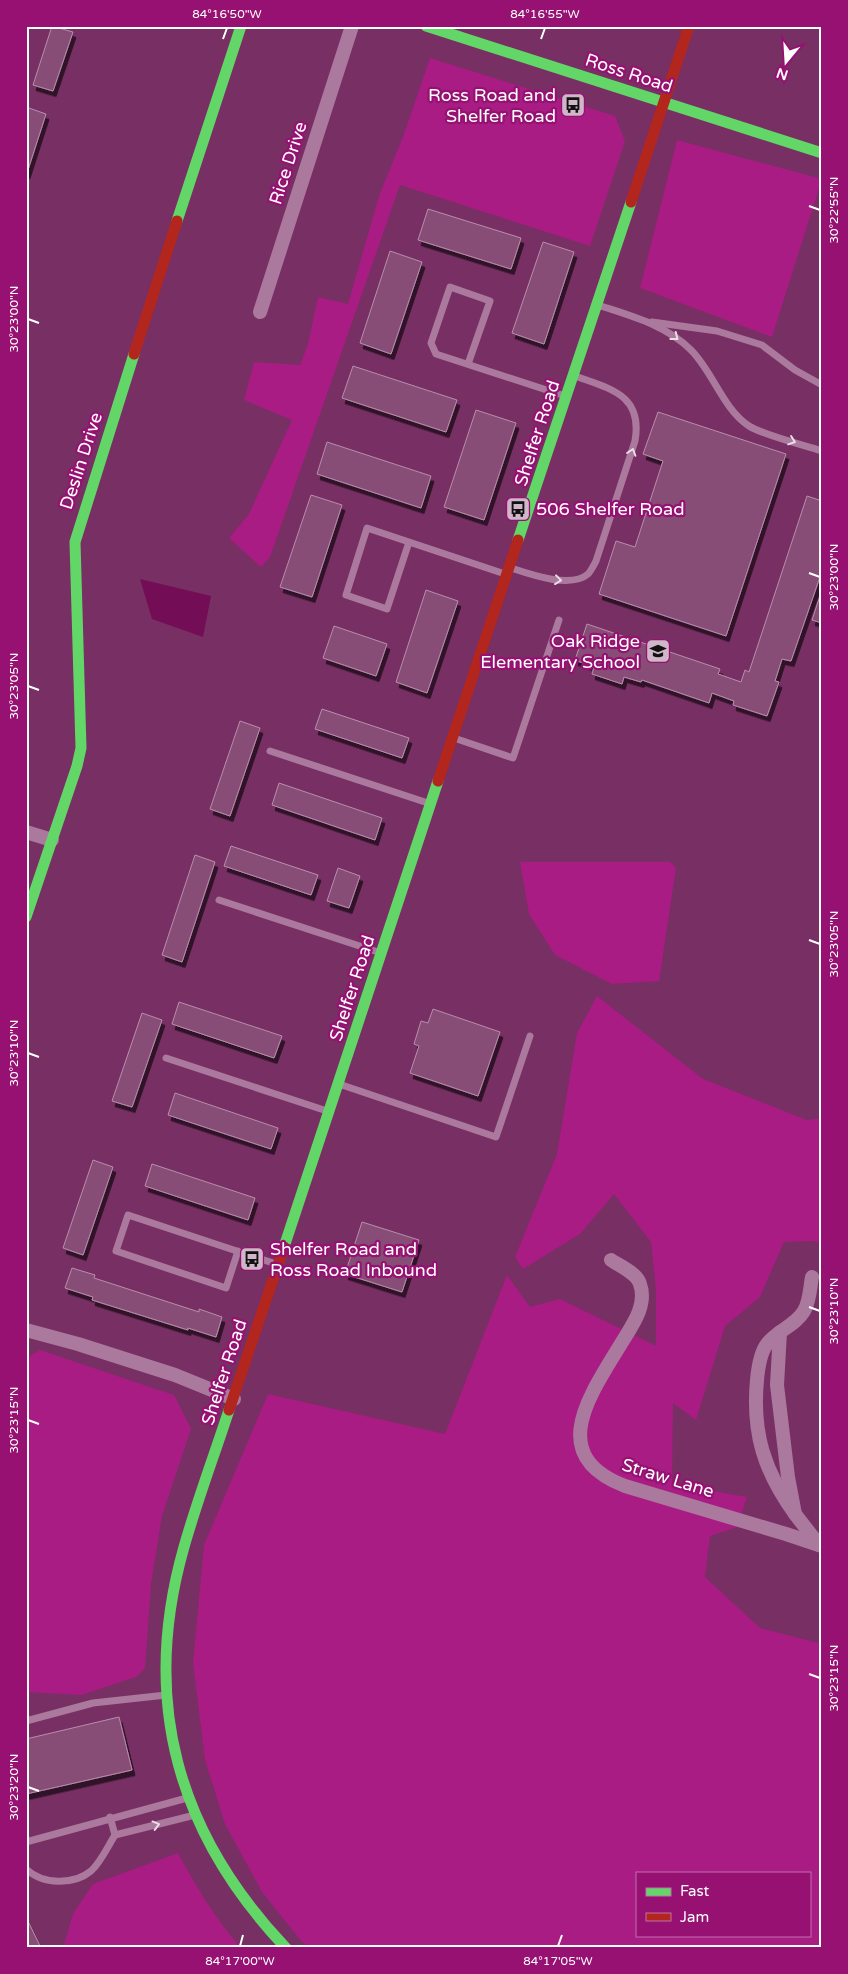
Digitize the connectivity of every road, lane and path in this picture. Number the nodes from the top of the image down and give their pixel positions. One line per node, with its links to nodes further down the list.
1 (241, 26): 22 (street, Deslin Drive)
2 (352, 26): 8 (street, Rice Drive)
3 (426, 26): 5 (street, Ross Road)
4 (689, 26): 5 (street, Shelfer Road)
5 (664, 102): 6 (street, Ross Road); 7 (street, Shelfer Road)
6 (822, 153)
7 (598, 305): 9 (lane); 11 (street, Shelfer Road)
8 (260, 312)
9 (644, 321): 12 (lane); 14 (lane, one-way to 14)
10 (468, 364): 10 (lane); 13 (lane)
11 (574, 376): 13 (street, Shelfer Road); 16 (lane, one-way to 11)
12 (822, 385)
13 (568, 397): 16 (street, Shelfer Road)
14 (822, 451)
15 (409, 542): 15 (lane); 16 (lane)
16 (509, 572): 18 (street, Shelfer Road)
17 (558, 620): 18 (lane)
18 (454, 738): 20 (street, Shelfer Road)
19 (270, 751): 20 (lane)
20 (432, 804): 25 (street, Shelfer Road)
21 (26, 832): 22 (street)
22 (52, 840): 24 (street, Deslin Drive)
23 (220, 900): 25 (lane)
24 (26, 917)
25 (382, 954): 28 (street, Shelfer Road)
26 (530, 1036): 28 (lane)
27 (166, 1058): 29 (lane)
28 (339, 1084): 29 (street, Shelfer Road)
29 (329, 1112): 32 (street, Shelfer Road)
30 (238, 1251): 30 (lane); 32 (lane)
31 (611, 1260): 38 (street, Straw Lane)
32 (279, 1264): 36 (street, Shelfer Road)
33 (812, 1277): 35 (street)
34 (26, 1330): 36 (street)
35 (780, 1332): 37 (street); 37 (street)
36 (234, 1400): 39 (street, Shelfer Road)
37 (795, 1514): 38 (street)
38 (821, 1546)
39 (166, 1695): 40 (lane); 41 (street, Shelfer Road)
40 (26, 1722)
41 (189, 1797): 42 (street, Shelfer Road); 43 (lane)
42 (196, 1814): 44 (lane, one-way to 42); 47 (street, Shelfer Road)
43 (110, 1817): 44 (lane); 45 (lane)
44 (115, 1835): 46 (lane)
45 (26, 1842)
46 (26, 1869)
47 (286, 1948)

